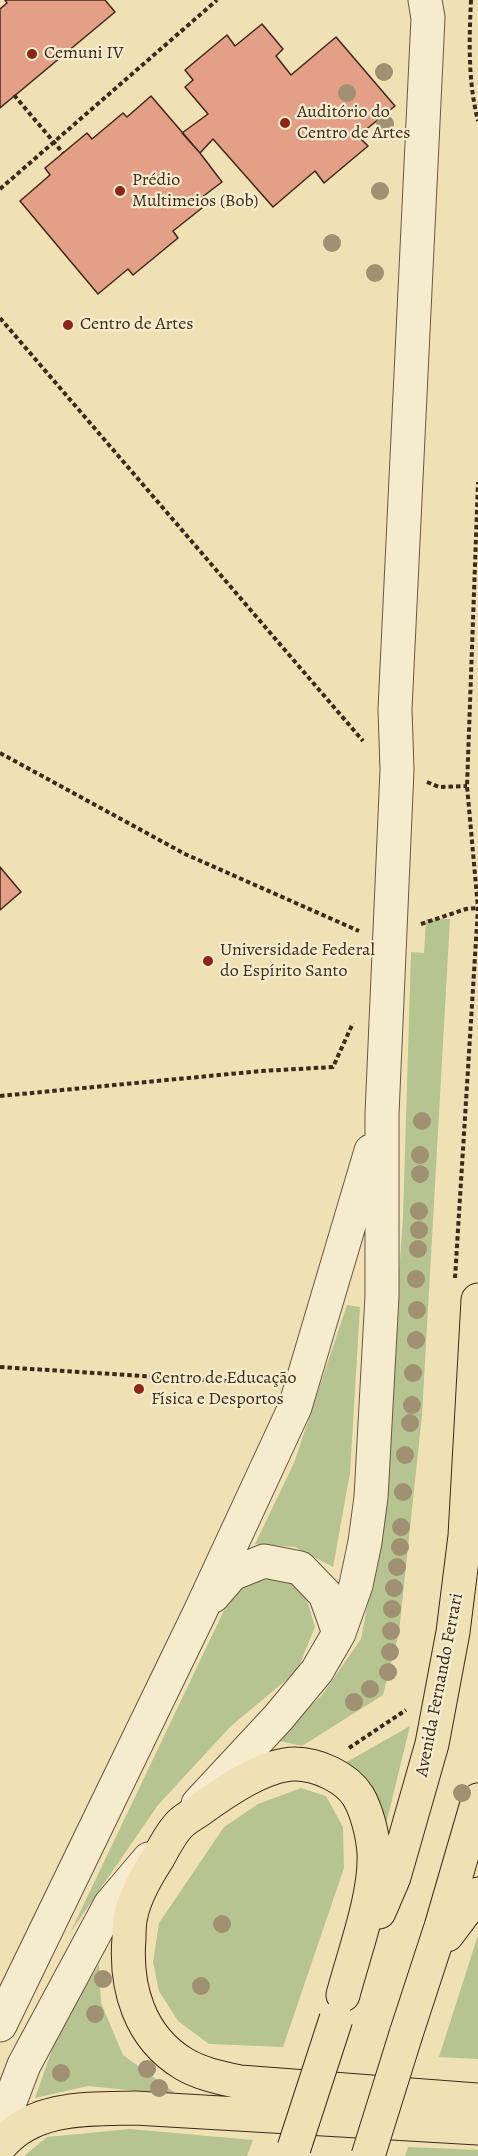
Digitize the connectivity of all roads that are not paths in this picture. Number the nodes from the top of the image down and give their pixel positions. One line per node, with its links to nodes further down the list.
1 (428, 6): 2 (street)
2 (382, 1114): 4 (street); 5 (street)
3 (466, 1292): 9 (main road, Avenida Fernando Ferrari)
4 (200, 1612): 5 (street); 11 (street)
5 (339, 1633): 7 (street)
6 (478, 1800): 10 (main road)
7 (179, 1824): 9 (main road); 12 (main road); 13 (street)
8 (478, 1894): 10 (main road)
9 (340, 2007): 16 (main road, Avenida Fernando Ferrari, bridge)
10 (411, 2020): 17 (main road, bridge)
11 (0, 2025)
12 (478, 2100)
13 (0, 2128)
14 (478, 2128): 15 (main road)
15 (0, 2146)
16 (292, 2152)
17 (368, 2156)

